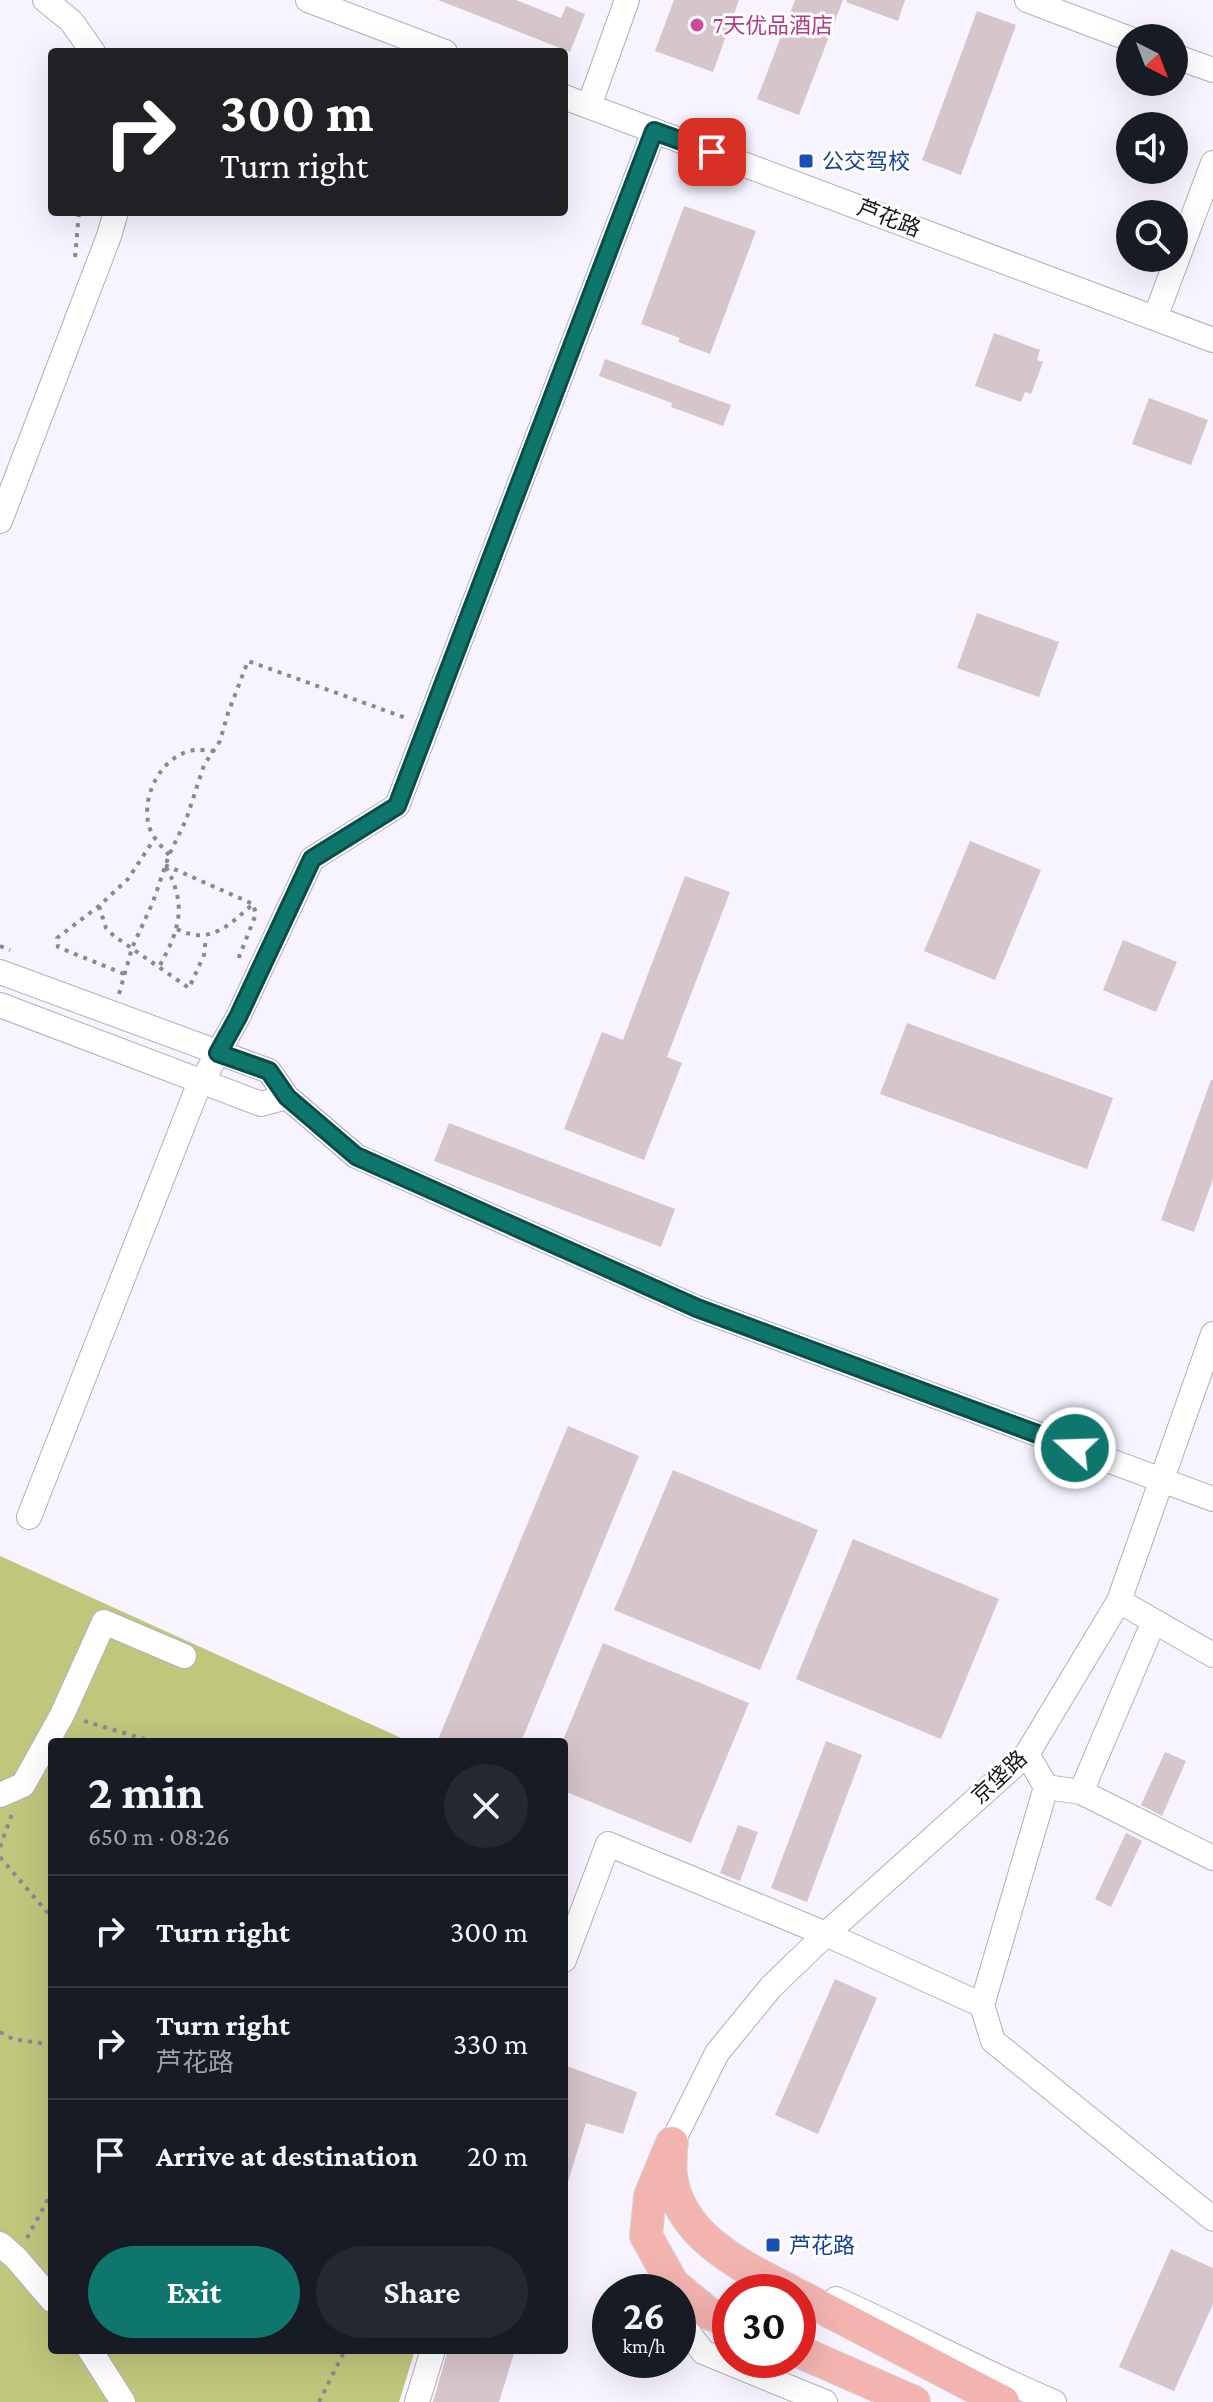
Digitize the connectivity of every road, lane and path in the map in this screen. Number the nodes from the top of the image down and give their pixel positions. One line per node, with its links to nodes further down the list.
1 (45, 0): 6 (street)
2 (308, 0): 7 (street)
3 (627, 0): 11 (street)
4 (1027, 0): 5 (street)
5 (1116, 34)
6 (90, 48)
7 (434, 48)
8 (1188, 61): 9 (street)
9 (1213, 70)
10 (568, 98): 11 (street, 芦花路)
11 (589, 106): 12 (street, 芦花路)
12 (654, 131): 15 (street, 芦花路); 18 (street)
13 (1213, 163): 15 (street)
14 (115, 216): 17 (street)
15 (1155, 318): 16 (street, 芦花路)
16 (1213, 340)
17 (0, 521)
18 (427, 726): 19 (path); 34 (street)
19 (214, 751): 20 (path); 21 (path)
20 (155, 838): 21 (path); 24 (path)
21 (169, 855): 22 (path)
22 (165, 865): 23 (path); 25 (path); 27 (path)
23 (253, 904): 26 (path); 29 (path)
24 (99, 906): 27 (path); 31 (path)
25 (177, 929): 26 (path); 28 (path)
26 (206, 937): 28 (path)
27 (132, 948): 28 (path); 31 (path)
28 (160, 965)
29 (233, 971)
30 (0, 972): 33 (street)
31 (124, 974): 33 (path)
32 (0, 1005): 35 (street)
33 (112, 1014): 34 (street)
34 (218, 1053): 35 (street); 36 (street)
35 (202, 1082): 36 (street); 40 (street)
36 (287, 1097): 38 (street)
37 (1213, 1334): 38 (street, 京垡路)
38 (1162, 1480): 39 (street); 41 (street, 京垡路)
39 (1213, 1499)
40 (29, 1517)
41 (1119, 1601): 42 (street); 49 (street, 京垡路)
42 (1154, 1621): 43 (street); 51 (street)
43 (1213, 1655)
44 (184, 1656): 45 (street)
45 (62, 1715): 46 (street); 47 (path)
46 (49, 1738)
47 (140, 1738)
48 (48, 1740): 52 (street)
49 (1027, 1754): 50 (street); 56 (street, 京垡路)
50 (1046, 1787): 51 (street); 58 (street)
51 (1081, 1792): 54 (street)
52 (0, 1795)
53 (0, 1857): 55 (path)
54 (1213, 1858)
55 (48, 1913)
56 (826, 1934): 57 (street); 58 (street); 61 (street, 京垡路)
57 (568, 1949)
58 (982, 2005): 62 (street)
59 (0, 2032): 60 (path)
60 (48, 2044)
61 (672, 2143): 63 (main road); 65 (main road)
62 (1213, 2219)
63 (646, 2236): 66 (street); 70 (main road)
64 (0, 2244): 68 (street)
65 (717, 2250): 67 (main road); 83 (street)
66 (659, 2274)
67 (760, 2274)
68 (48, 2295)
69 (816, 2304): 82 (main road)
70 (712, 2315)
71 (696, 2343): 80 (street)
72 (93, 2354): 77 (street)
73 (343, 2354): 78 (path)
74 (432, 2354): 79 (street)
75 (816, 2361): 76 (main road)
76 (878, 2394): 81 (main road)
77 (123, 2402)
78 (319, 2402)
79 (417, 2402)
80 (825, 2402)
81 (914, 2402)
82 (1003, 2402)
83 (1054, 2402)

